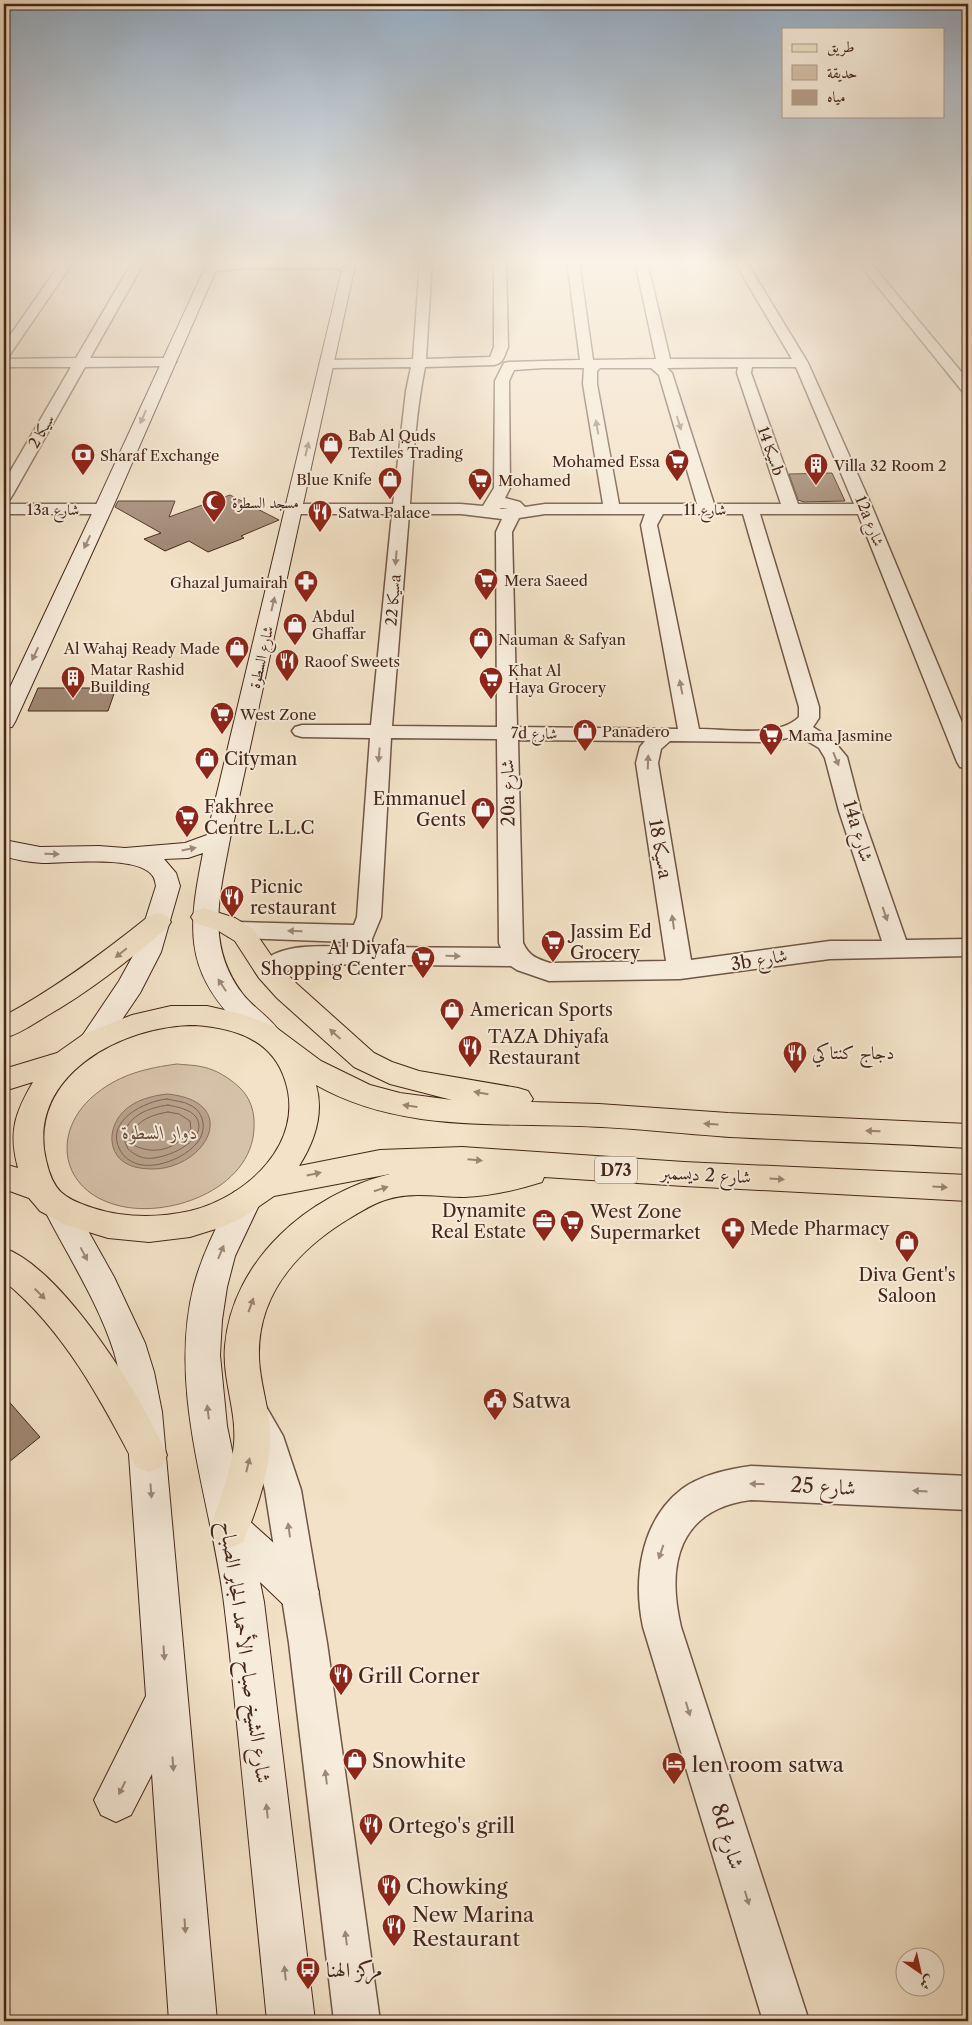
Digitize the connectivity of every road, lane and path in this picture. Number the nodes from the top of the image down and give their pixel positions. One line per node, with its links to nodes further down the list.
1 (84, 356): 10 (street, سيكا 2)
2 (172, 356): 11 (main road)
3 (329, 356): 15 (main road, شارع السطوة)
4 (420, 356): 16 (street, سيكا 22a)
5 (501, 356): 12 (street)
6 (590, 356): 17 (street)
7 (658, 356): 18 (street)
8 (797, 356): 14 (street, 12a شارع)
9 (941, 356): 20 (street)
10 (80, 362): 11 (street); 13 (street); 22 (street, سيكا 2)
11 (169, 362): 24 (main road, one-way to 24)
12 (501, 362): 16 (street); 17 (street); 21 (street)
13 (4, 363)
14 (801, 363): 19 (street); 29 (street, 12a شارع)
15 (327, 364): 16 (street); 25 (main road, شارع السطوة, one-way to 15)
16 (419, 364): 30 (street, سيكا 22a)
17 (592, 364): 18 (street); 27 (street, one-way to 17)
18 (660, 364): 19 (street); 31 (street, one-way to 31)
19 (746, 364): 33 (street, سيكا 14b)
20 (968, 389)
21 (502, 488): 26 (street); 34 (street)
22 (4, 496)
23 (4, 509): 24 (street, 13a شارع)
24 (103, 509): 35 (main road, one-way to 35)
25 (293, 509): 30 (street); 44 (main road, شارع السطوة, one-way to 25)
26 (492, 509): 30 (street); 34 (street, شارع 11); 34 (street, 20a شارع)
27 (612, 509): 28 (street, شارع 11); 34 (street, شارع 11)
28 (659, 509): 31 (street, شارع 11); 42 (street, one-way to 28)
29 (865, 509): 33 (street, شارع 11); 36 (street, 12a شارع)
30 (400, 510): 39 (street, سيكا 22a, one-way to 39)
31 (707, 510): 32 (street, شارع 11)
32 (750, 510): 33 (street, شارع 11); 37 (street)
33 (791, 510)
34 (512, 514): 40 (street, 20a شارع)
35 (4, 722)
36 (961, 727): 43 (street, 12a شارع)
37 (800, 728): 42 (street, 7d شارع); 52 (street, 14a شارع, one-way to 52)
38 (302, 731): 39 (street, 7d شارع)
39 (381, 732): 40 (street, 7d شارع); 50 (street, سيكا 22a, one-way to 50)
40 (506, 732): 41 (street, 7d شارع); 53 (street, 20a شارع)
41 (665, 735): 42 (street, 7d شارع); 55 (street, سيكا 18a, one-way to 41)
42 (690, 735)
43 (968, 762)
44 (218, 839): 46 (main road, one-way to 44); 47 (main road, شارع السطوة)
45 (4, 848): 46 (main road, one-way to 46)
46 (123, 856): 48 (main road)
47 (204, 916): 49 (main road); 57 (main road, شارع السطوة, one-way to 47)
48 (158, 922): 56 (main road, one-way to 56); 58 (main road)
49 (237, 930): 50 (street, one-way to 49); 54 (main road)
50 (360, 947): 53 (street, one-way to 53); 54 (street)
51 (968, 948): 52 (street, 3b شارع)
52 (897, 949): 55 (street, 3b شارع)
53 (517, 956): 55 (street, 3b شارع)
54 (268, 970): 62 (main road, one-way to 54)
55 (680, 970)
56 (4, 1028)
57 (267, 1034): 58 (main road); 59 (main road)
58 (92, 1042): 60 (main road)
59 (289, 1053): 62 (main road, one-way to 59); 67 (main road)
60 (67, 1061): 61 (main road); 68 (main road)
61 (4, 1080)
62 (598, 1115): 63 (main road, one-way to 62)
63 (968, 1136)
64 (558, 1167): 66 (main road, شارع 2 ديسمبر / D73, one-way to 66); 67 (main road, شارع 2 ديسمبر / D73, one-way to 64); 70 (main road, one-way to 64)
65 (4, 1176): 68 (main road)
66 (968, 1188)
67 (257, 1193): 68 (main road); 74 (main road, شارع الشيخ صباح الأحمد الجابر الصباح, one-way to 67)
68 (50, 1200): 71 (main road, one-way to 71)
69 (4, 1262): 71 (main road, one-way to 71)
70 (251, 1412): 74 (main road, one-way to 70); 75 (street, one-way to 70)
71 (148, 1454): 76 (main road, one-way to 76)
72 (968, 1493): 73 (street, شارع 25, one-way to 73)
73 (686, 1511): 81 (street, 8d شارع, one-way to 81)
74 (230, 1529): 75 (main road); 79 (main road, شارع الشيخ صباح الأحمد الجابر الصباح, one-way to 74)
75 (299, 1592): 80 (street, one-way to 75)
76 (167, 1698): 77 (main road, one-way to 77); 78 (main road, one-way to 78)
77 (116, 1800)
78 (193, 2021)
79 (291, 2021)
80 (357, 2021)
81 (786, 2021)

